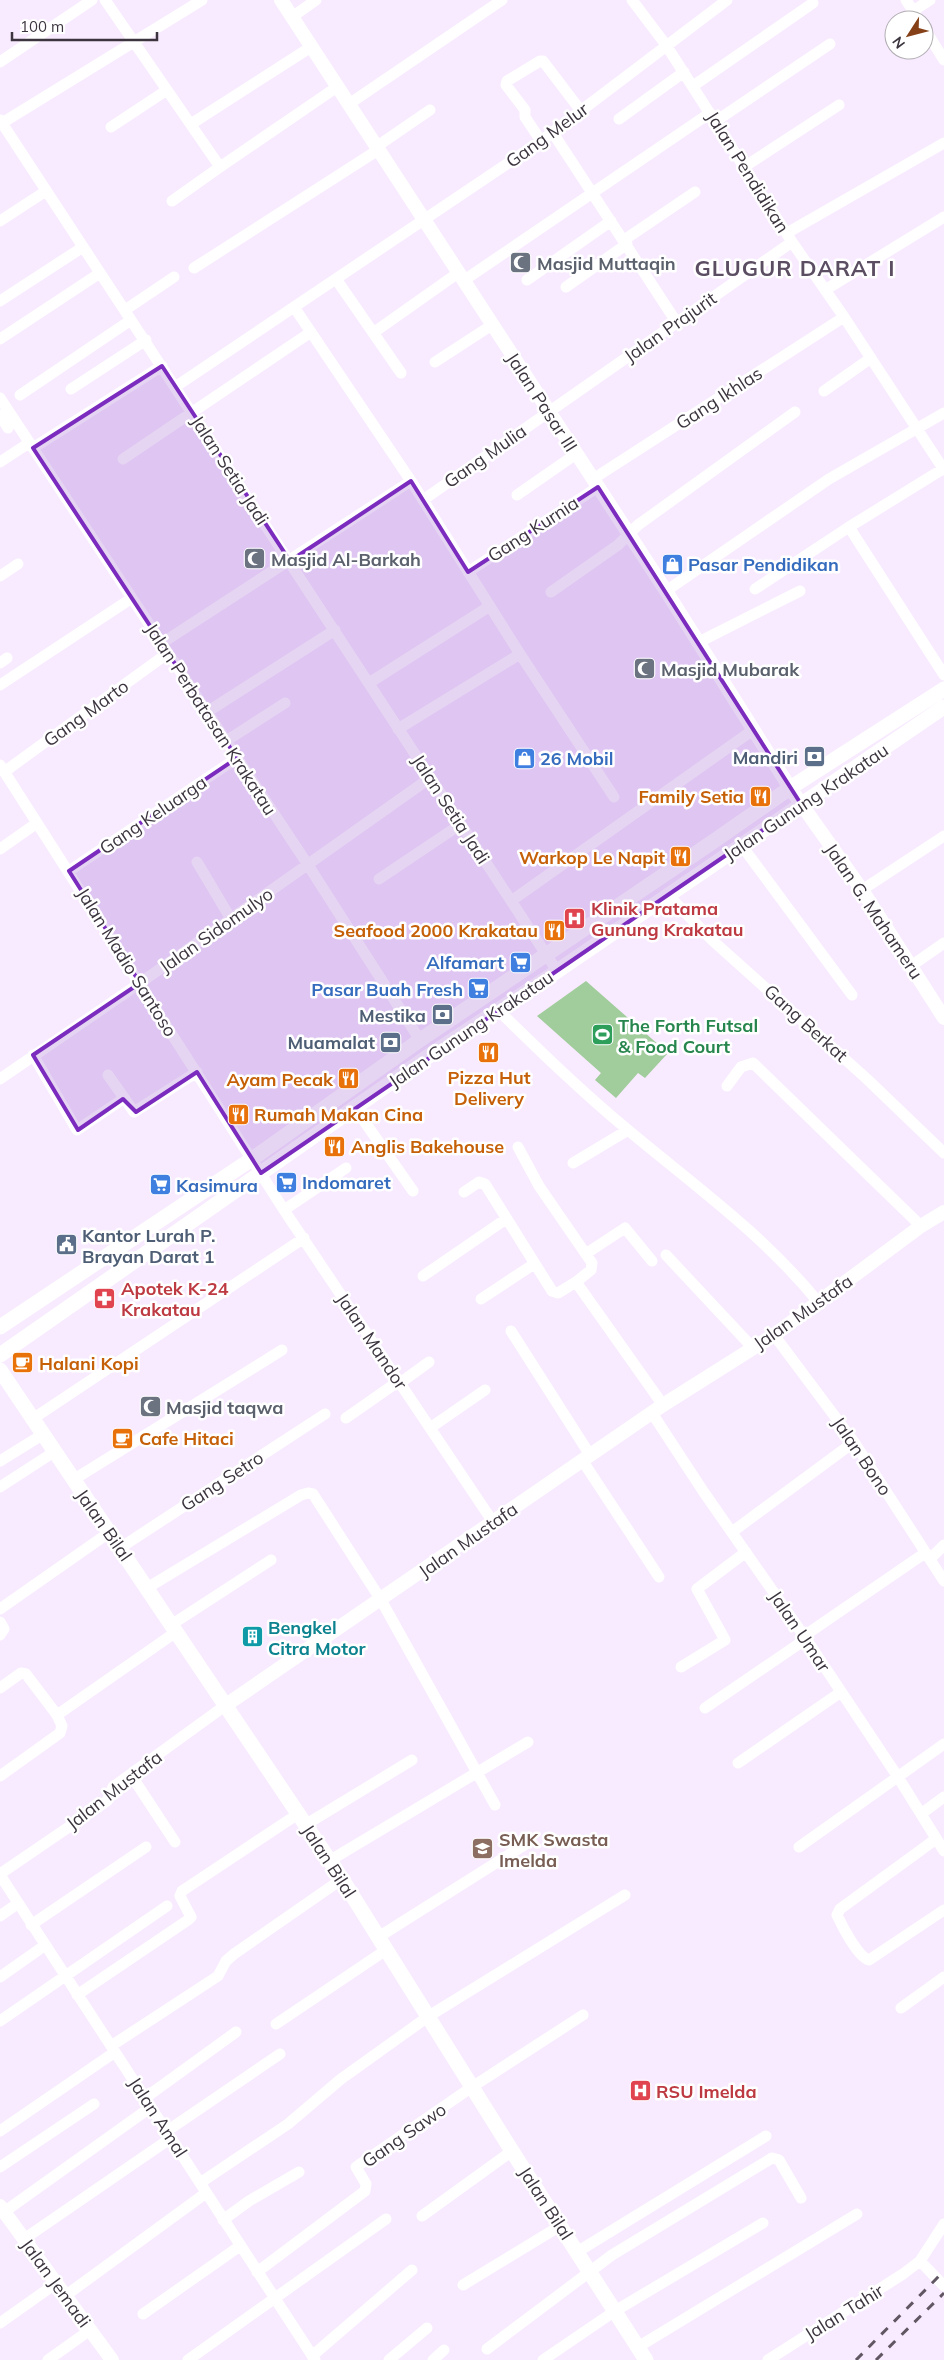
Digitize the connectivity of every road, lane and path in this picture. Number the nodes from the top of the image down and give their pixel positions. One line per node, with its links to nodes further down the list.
1 (92, 0): 20 (street)
2 (106, 0): 14 (street)
3 (202, 0): 14 (street)
4 (281, 0): 13 (street, Jalan Pasar III)
5 (316, 0): 13 (street)
6 (502, 0): 25 (street)
7 (648, 0): 10 (street)
8 (727, 0): 17 (street, Gang Melur)
9 (930, 0): 12 (street)
10 (635, 4): 17 (street, Jalan Pendidikan)
11 (813, 4): 22 (street)
12 (921, 10)
13 (292, 17): 18 (street, Jalan Pasar III)
14 (134, 41): 24 (street); 31 (street)
15 (830, 44): 29 (street)
16 (934, 44): 19 (street)
17 (666, 45): 21 (street, Jalan Pendidikan); 28 (street, Gang Melur)
18 (311, 46): 23 (street, Jalan Pasar III); 32 (street)
19 (944, 60)
20 (0, 62)
21 (684, 72): 22 (street, Jalan Pendidikan); 30 (street)
22 (693, 86): 29 (street, Jalan Pendidikan)
23 (337, 87): 25 (street, Jalan Pasar III); 39 (street)
24 (167, 90): 32 (street); 33 (street)
25 (349, 104): 38 (street, Jalan Pasar III)
26 (839, 105): 40 (street)
27 (430, 110): 38 (street)
28 (581, 111): 34 (street, Gang Melur); 36 (street)
29 (713, 117): 40 (street, Jalan Pendidikan); 43 (street)
30 (619, 118)
31 (1, 121): 35 (street, Jalan Setia Jadi)
32 (191, 124): 39 (street)
33 (111, 127)
34 (553, 132): 36 (street, Gang Melur); 43 (street)
35 (5, 138): 41 (street, Jalan Setia Jadi)
36 (541, 141): 46 (street, Gang Melur)
37 (944, 143): 49 (street, Jalan Prajurit)
38 (377, 149): 46 (street, Jalan Pasar III); 52 (street)
39 (220, 167): 44 (street)
40 (744, 167): 49 (street, Jalan Pendidikan)
41 (46, 191): 48 (street); 51 (street, Jalan Setia Jadi)
42 (695, 192): 50 (street)
43 (593, 193): 47 (street); 55 (street)
44 (172, 201)
45 (944, 217): 59 (street)
46 (424, 221): 55 (street, Jalan Pasar III); 56 (street, Gang Melur)
47 (611, 221): 50 (street); 57 (street)
48 (0, 222)
49 (789, 238): 59 (street, Jalan Pendidikan); 64 (street, Jalan Prajurit)
50 (626, 242): 58 (street); 64 (street)
51 (83, 247): 53 (street, Jalan Setia Jadi); 60 (street)
52 (194, 268)
53 (100, 273): 62 (street, Jalan Setia Jadi); 68 (street)
54 (174, 277): 62 (street)
55 (460, 277): 65 (street, Jalan Pasar III); 67 (street)
56 (336, 279): 61 (street, Gang Melur); 67 (street)
57 (528, 280)
58 (566, 287)
59 (825, 290): 63 (street, Jalan Pendidikan)
60 (0, 300)
61 (294, 307): 66 (street); 74 (street, Gang Melur)
62 (128, 315): 69 (street, Jalan Setia Jadi); 77 (street)
63 (844, 317): 70 (street, Jalan Pendidikan); 92 (street, Gang Ikhlas)
64 (676, 323): 79 (street, Jalan Prajurit)
65 (492, 325): 71 (street); 79 (street, Jalan Pasar III)
66 (311, 332): 81 (street); 91 (street)
67 (373, 333): 73 (street)
68 (0, 339)
69 (146, 340): 72 (street, Jalan Setia Jadi); 75 (street)
70 (871, 358): 76 (street); 85 (street, Jalan Pendidikan)
71 (435, 362)
72 (162, 366): 74 (street, Jalan Setia Jadi); 86 (street)
73 (401, 373)
74 (175, 387): 81 (street, Jalan Setia Jadi)
75 (71, 389)
76 (824, 391)
77 (20, 395)
78 (0, 398): 86 (street, Jalan Perbatasan Krakatau)
79 (548, 412): 87 (street, Jalan Pasar III); 94 (street, Gang Mulia)
80 (795, 412): 96 (street)
81 (192, 413): 88 (street); 97 (street, Jalan Setia Jadi)
82 (944, 413): 85 (street)
83 (0, 415): 84 (street)
84 (8, 428)
85 (917, 429): 90 (street, Jalan Pendidikan); 102 (street)
86 (31, 446): 89 (street); 105 (street, Jalan Perbatasan Krakatau)
87 (576, 454): 92 (street, Jalan Pasar III); 93 (street)
88 (123, 459)
89 (0, 462)
90 (944, 470): 95 (street)
91 (411, 481): 94 (street); 97 (street, Gang Marto)
92 (596, 483): 96 (street, Jalan Pasar III); 99 (street, Gang Kurnia)
93 (518, 495)
94 (423, 500): 99 (street)
95 (849, 527): 101 (street); 111 (street)
96 (629, 534): 102 (street, Jalan Pasar III); 104 (street)
97 (290, 561): 107 (street, Jalan Setia Jadi); 109 (street, Gang Marto)
98 (18, 564): 100 (street)
99 (468, 572): 106 (street)
100 (0, 576)
101 (755, 589)
102 (666, 591): 108 (street, Jalan Pasar III)
103 (800, 591): 108 (street)
104 (551, 592)
105 (132, 598): 109 (street, Jalan Perbatasan Krakatau); 113 (street)
106 (488, 607): 110 (street); 112 (street)
107 (335, 630): 112 (street, Jalan Setia Jadi); 117 (street)
108 (699, 642): 119 (street, Jalan Pasar III)
109 (165, 648): 117 (street, Jalan Perbatasan Krakatau); 122 (street, Gang Marto)
110 (518, 655): 118 (street); 125 (street)
111 (944, 675)
112 (370, 683): 118 (street, Jalan Setia Jadi)
113 (0, 685)
114 (944, 689): 124 (main road, Jalan Gunung Krakatau)
115 (285, 703): 120 (street)
116 (944, 707): 126 (main road, Jalan Gunung Krakatau)
117 (207, 712): 120 (street, Jalan Perbatasan Krakatau)
118 (398, 729): 123 (street, Jalan Setia Jadi)
119 (753, 730): 124 (street, Jalan Pasar III); 138 (street)
120 (226, 741): 121 (street, Jalan Perbatasan Krakatau)
121 (237, 758): 133 (street, Jalan Perbatasan Krakatau); 134 (street, Gang Keluarga)
122 (2, 769): 127 (street, Jalan Madio Santoso)
123 (430, 778): 128 (street, Jalan Setia Jadi); 133 (street, Jalan Sidomulyo)
124 (790, 788): 126 (street, Jalan Pasar III); 141 (main road, Jalan Gunung Krakatau)
125 (614, 796)
126 (802, 804): 130 (main road, Jalan Gunung Krakatau); 136 (street, Jalan G. Mahameru)
127 (37, 823): 131 (street); 134 (street, Jalan Madio Santoso)
128 (460, 824): 135 (street); 138 (street, Jalan Setia Jadi)
129 (944, 836): 136 (street)
130 (742, 846): 137 (main road, Jalan Gunung Krakatau); 145 (street)
131 (0, 849)
132 (197, 862): 139 (street)
133 (308, 865): 139 (street, Jalan Sidomulyo); 148 (street, Jalan Perbatasan Krakatau)
134 (69, 871): 144 (street, Jalan Madio Santoso)
135 (379, 879)
136 (862, 890): 142 (street, Jalan G. Mahameru)
137 (667, 894): 143 (main road, Jalan Gunung Krakatau); 158 (street, Gang Berkat)
138 (511, 901): 141 (street, Jalan Setia Jadi)
139 (231, 919): 144 (street, Jalan Sidomulyo)
140 (944, 943): 142 (street)
141 (546, 956): 143 (street, Jalan Setia Jadi); 148 (main road, Jalan Gunung Krakatau)
142 (911, 966): 147 (street, Jalan G. Mahameru)
143 (557, 971): 146 (main road, Jalan Gunung Krakatau)
144 (140, 983): 149 (street, Jalan Sidomulyo); 150 (street, Jalan Madio Santoso)
145 (852, 995)
146 (497, 1010): 155 (main road, Jalan Gunung Krakatau); 156 (street)
147 (944, 1018)
148 (420, 1040): 159 (main road, Jalan Gunung Krakatau)
149 (33, 1055): 152 (street, Jalan Sidomulyo); 154 (street)
150 (197, 1072): 154 (street); 159 (street, Jalan Madio Santoso)
151 (108, 1075): 154 (street)
152 (0, 1079)
153 (727, 1086): 168 (street)
154 (124, 1099)
155 (355, 1108): 162 (main road, Jalan Gunung Krakatau); 163 (street)
156 (628, 1130): 160 (street); 177 (street)
157 (518, 1148): 170 (street)
158 (944, 1153)
159 (252, 1159): 162 (street, Jalan Mandor); 178 (main road, Jalan Gunung Krakatau)
160 (573, 1163)
161 (346, 1168): 165 (street)
162 (261, 1173): 165 (street, Jalan Mandor); 183 (main road, Jalan Gunung Krakatau)
163 (413, 1191)
164 (464, 1192): 167 (street)
165 (284, 1210): 169 (street, Jalan Mandor)
166 (944, 1212): 168 (street, Jalan Mustafa)
167 (506, 1219): 173 (street); 174 (street)
168 (921, 1226): 177 (street, Jalan Mustafa)
169 (304, 1238): 186 (street, Jalan Mandor); 191 (street)
170 (587, 1253): 172 (street); 175 (street)
171 (666, 1255): 181 (street)
172 (652, 1261)
173 (534, 1264): 175 (street); 176 (street)
174 (424, 1276)
175 (576, 1282): 188 (street, Jalan Umar)
176 (482, 1299)
177 (819, 1303): 180 (street, Jalan Mustafa)
178 (0, 1328)
179 (511, 1331): 196 (street)
180 (774, 1335): 181 (street, Jalan Mustafa); 194 (street, Jalan Bono)
181 (753, 1348): 188 (street, Jalan Mustafa)
182 (282, 1350): 198 (street)
183 (0, 1355)
184 (429, 1362): 186 (street)
185 (0, 1370): 191 (main road, Jalan Bilal)
186 (400, 1382): 190 (street); 192 (street, Jalan Mandor)
187 (485, 1390): 192 (street)
188 (658, 1409): 196 (street, Jalan Mustafa); 202 (street, Jalan Umar)
189 (325, 1414): 204 (street, Gang Setro)
190 (346, 1418)
191 (31, 1420): 193 (main road, Jalan Bilal)
192 (430, 1428): 200 (street, Jalan Mandor)
193 (42, 1435): 195 (main road, Jalan Bilal); 197 (street)
194 (854, 1442): 202 (street); 206 (street, Jalan Bono)
195 (54, 1452): 198 (main road, Jalan Bilal); 199 (street)
196 (586, 1458): 200 (street, Jalan Mustafa); 208 (street)
197 (0, 1461)
198 (73, 1480): 201 (main road, Jalan Bilal)
199 (0, 1487)
200 (493, 1522): 211 (street, Jalan Mustafa)
201 (110, 1532): 204 (main road, Jalan Bilal); 212 (street)
202 (732, 1532): 205 (street, Jalan Umar)
203 (944, 1545): 206 (street)
204 (120, 1548): 210 (main road, Jalan Bilal)
205 (746, 1552): 216 (street, Jalan Umar); 217 (street)
206 (927, 1556): 209 (street, Jalan Bono); 216 (street)
207 (271, 1560): 214 (street)
208 (659, 1577)
209 (944, 1581)
210 (147, 1588): 211 (street); 214 (main road, Jalan Bilal)
211 (381, 1600): 220 (street, Jalan Mustafa); 227 (street)
212 (0, 1609)
213 (0, 1622): 215 (street)
214 (174, 1628): 220 (main road, Jalan Bilal); 222 (street)
215 (0, 1635)
216 (805, 1637): 219 (street, Jalan Umar); 221 (street)
217 (682, 1666)
218 (0, 1688): 222 (street)
219 (841, 1692): 226 (street); 230 (street, Jalan Umar)
220 (226, 1706): 229 (street, Jalan Mustafa); 234 (main road, Jalan Bilal)
221 (705, 1708)
222 (57, 1715): 228 (street)
223 (528, 1742): 227 (street)
224 (944, 1744): 230 (street)
225 (412, 1760): 234 (street)
226 (738, 1763)
227 (477, 1773): 232 (street); 241 (street)
228 (0, 1776)
229 (130, 1776): 236 (street); 242 (street, Jalan Mustafa)
230 (898, 1777): 233 (street, Jalan Umar); 239 (street)
231 (944, 1797): 233 (street)
232 (495, 1805)
233 (921, 1814): 235 (street, Jalan Umar)
234 (302, 1819): 241 (main road, Jalan Bilal); 255 (street)
235 (936, 1839): 240 (street, Jalan Umar); 247 (street)
236 (175, 1842)
237 (529, 1842): 250 (street)
238 (146, 1847): 249 (street)
239 (799, 1847)
240 (944, 1850)
241 (329, 1861): 243 (main road, Jalan Bilal)
242 (0, 1875): 245 (street, Jalan Amal)
243 (342, 1880): 250 (main road, Jalan Bilal); 262 (street)
244 (625, 1895): 258 (street)
245 (17, 1904): 248 (street); 249 (street, Jalan Amal)
246 (167, 1906): 253 (street)
247 (944, 1910)
248 (0, 1916)
249 (31, 1925): 251 (street, Jalan Amal)
250 (382, 1944): 258 (main road, Jalan Bilal); 260 (street)
251 (44, 1946): 252 (street); 253 (street, Jalan Amal)
252 (0, 1977)
253 (65, 1977): 255 (street, Jalan Amal); 259 (street)
254 (944, 1977): 256 (street)
255 (77, 1995): 262 (street, Jalan Amal)
256 (901, 2008)
257 (583, 2015): 264 (street)
258 (429, 2016): 264 (main road, Jalan Bilal); 273 (street)
259 (0, 2020)
260 (276, 2024)
261 (236, 2032): 265 (street)
262 (113, 2049): 265 (street, Jalan Amal); 267 (street)
263 (280, 2054): 268 (street)
264 (472, 2087): 270 (main road, Jalan Bilal); 288 (street, Gang Sawo)
265 (148, 2102): 268 (street, Jalan Amal); 275 (street)
266 (94, 2104): 271 (street)
267 (0, 2132)
268 (169, 2134): 273 (street, Jalan Amal); 283 (street)
269 (766, 2136): 285 (street)
270 (512, 2151): 277 (street); 282 (main road, Jalan Bilal)
271 (0, 2167)
272 (299, 2172): 278 (street)
273 (203, 2188): 278 (street, Jalan Amal); 293 (street)
274 (802, 2198): 289 (street)
275 (3, 2214): 283 (street, Jalan Jemadi)
276 (857, 2214): 300 (street)
277 (422, 2216)
278 (223, 2220): 284 (street, Jalan Amal)
279 (386, 2220): 294 (street)
280 (763, 2223): 295 (street)
281 (944, 2224): 286 (street)
282 (560, 2226): 285 (main road, Jalan Bilal); 291 (street)
283 (24, 2240): 290 (street, Jalan Jemadi)
284 (240, 2246): 288 (street, Jalan Amal); 296 (street)
285 (577, 2252): 289 (main road, Jalan Bilal)
286 (920, 2262): 292 (street); 311 (street, Jalan Tahir)
287 (412, 2270): 303 (street)
288 (257, 2272): 294 (street, Jalan Amal)
289 (590, 2272): 295 (main road, Jalan Bilal); 301 (street)
290 (55, 2284): 293 (street, Jalan Jemadi); 297 (street)
291 (464, 2285)
292 (944, 2286)
293 (65, 2296): 299 (street, Jalan Jemadi)
294 (275, 2300): 303 (street, Jalan Amal); 306 (street)
295 (615, 2311): 300 (main road, Jalan Bilal); 309 (street)
296 (144, 2314)
297 (0, 2323)
298 (426, 2328): 307 (street)
299 (90, 2330): 304 (street); 305 (street, Jalan Jemadi)
300 (638, 2347): 310 (main road, Jalan Bilal)
301 (487, 2349)
302 (444, 2350): 308 (street)
303 (313, 2358)
304 (48, 2360)
305 (112, 2360)
306 (188, 2360)
307 (389, 2360)
308 (433, 2360)
309 (543, 2360)
310 (646, 2360)
311 (768, 2360)

